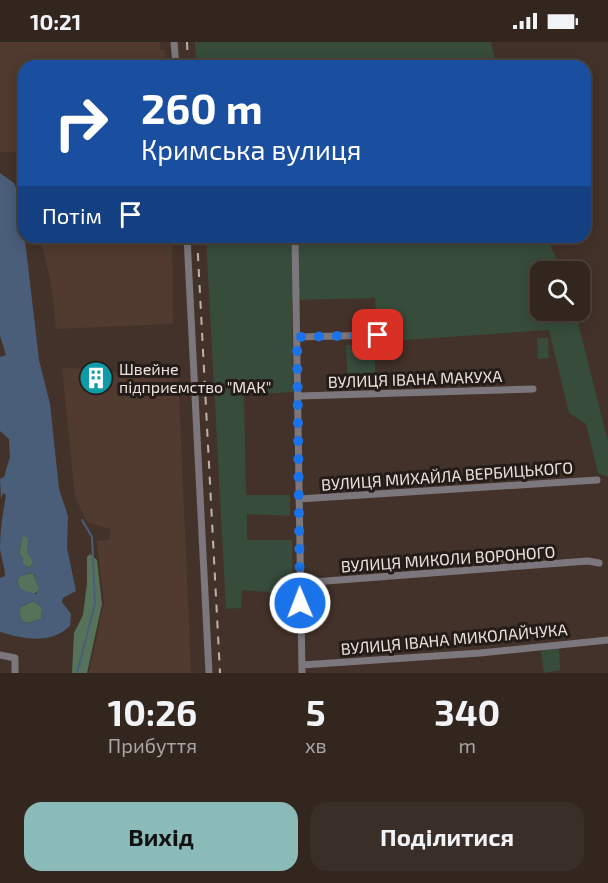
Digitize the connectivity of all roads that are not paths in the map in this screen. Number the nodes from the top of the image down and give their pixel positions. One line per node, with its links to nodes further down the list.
1 (174, 42): 2 (street)
2 (176, 60)
3 (187, 243): 17 (street)
4 (295, 243): 6 (street)
5 (378, 335): 6 (street)
6 (297, 337): 8 (street)
7 (533, 389): 8 (street, ВУЛИЦЯ ІВАНА МАКУХА)
8 (299, 396): 10 (street)
9 (597, 480): 10 (street, ВУЛИЦЯ МИХАЙЛА ВЕРБИЦЬКОГО)
10 (299, 499): 12 (street)
11 (599, 563): 12 (street, ВУЛИЦЯ МИКОЛИ ВОРОНОГО)
12 (300, 583): 15 (street)
13 (608, 640): 15 (street, ВУЛИЦЯ ІВАНА МИКОЛАЙЧУКА)
14 (0, 655): 16 (street)
15 (302, 669)
16 (15, 673)
17 (208, 673)

